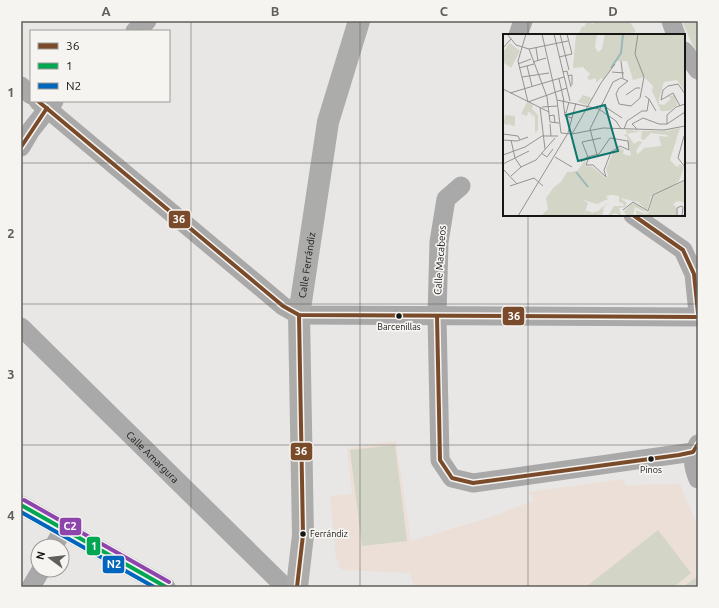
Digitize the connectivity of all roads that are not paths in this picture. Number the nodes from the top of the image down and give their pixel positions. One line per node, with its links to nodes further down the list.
1 (147, 21): 5 (street)
2 (359, 21): 17 (main road, Calle Ferrándiz)
3 (524, 21): 6 (street)
4 (671, 21): 7 (street)
5 (136, 30)
6 (518, 34)
7 (676, 34)
8 (685, 52): 9 (street)
9 (698, 70)
10 (21, 86): 11 (street)
11 (30, 94)
12 (46, 103): 13 (street); 17 (street)
13 (24, 141)
14 (461, 186): 18 (street, Calle Macabeos)
15 (634, 216): 16 (street)
16 (698, 313)
17 (299, 315): 18 (street); 30 (main road, Calle Ferrándiz)
18 (437, 316): 19 (street); 21 (street, Calle Macabeos)
19 (698, 317)
20 (21, 327): 29 (street, Calle Amargura)
21 (696, 448): 22 (street)
22 (698, 479)
23 (21, 505): 24 (street)
24 (64, 529): 25 (street); 28 (street)
25 (59, 538)
26 (36, 578): 27 (street)
27 (31, 587)
28 (166, 587)
29 (285, 587)
30 (297, 587)

